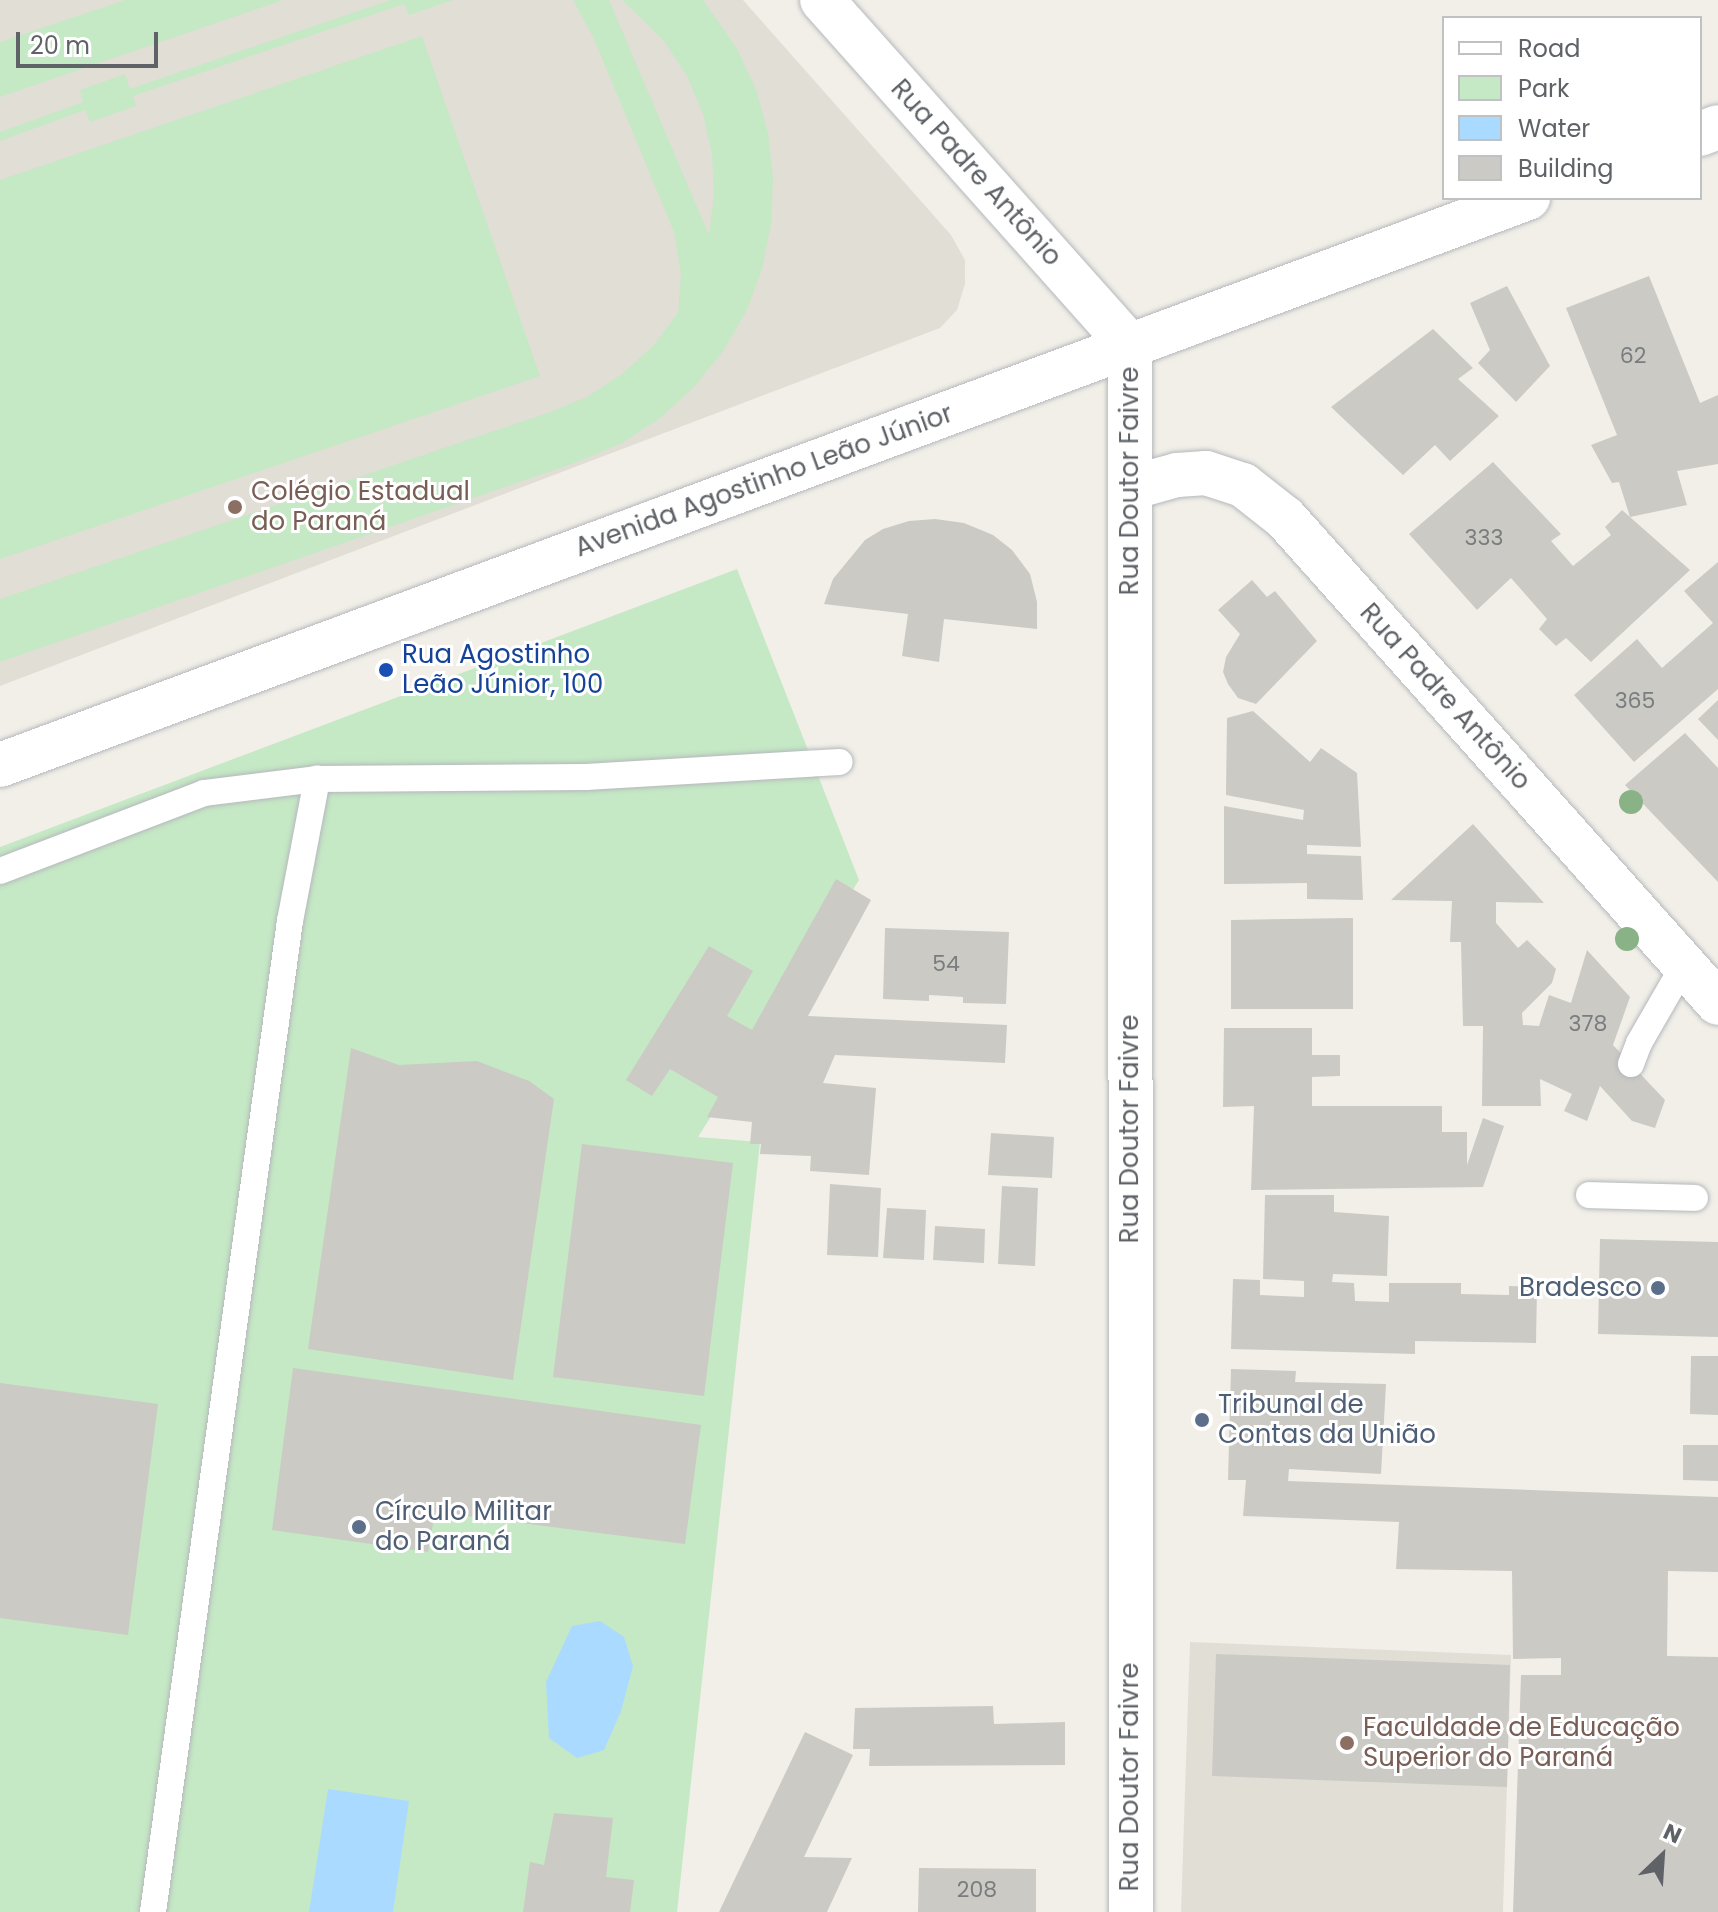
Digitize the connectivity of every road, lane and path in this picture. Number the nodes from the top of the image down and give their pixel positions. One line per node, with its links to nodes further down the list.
1 (822, 0): 3 (street, Rua Padre Antônio)
2 (1523, 200): 3 (street, Avenida Agostinho Leão Júnior)
3 (1130, 346): 4 (street, Rua Doutor Faivre); 6 (street, Avenida Agostinho Leão Júnior)
4 (1130, 488): 9 (street, Rua Padre Antônio); 15 (street, Rua Doutor Faivre)
5 (840, 762): 7 (lane)
6 (0, 765)
7 (317, 779): 8 (lane); 14 (lane)
8 (0, 871)
9 (1684, 965): 10 (street, Rua Padre Antônio); 11 (lane)
10 (1718, 1003)
11 (1631, 1064)
12 (1589, 1195): 13 (lane)
13 (1695, 1198)
14 (153, 1912)
15 (1131, 1912)

